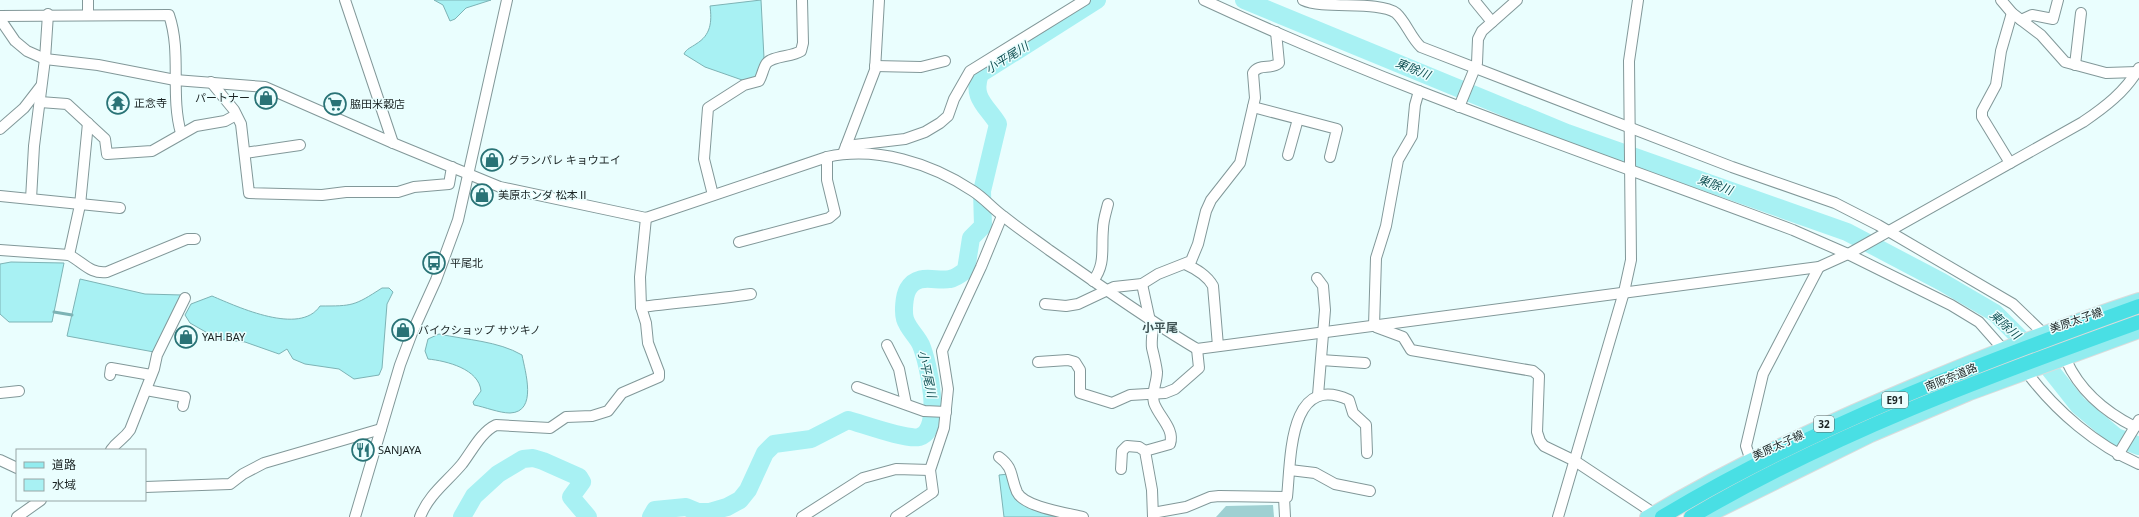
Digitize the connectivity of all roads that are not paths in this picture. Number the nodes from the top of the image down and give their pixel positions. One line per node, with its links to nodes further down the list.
1 (88, 0): 17 (street)
2 (345, 0): 42 (street)
3 (507, 0): 52 (street)
4 (802, 0): 53 (street)
5 (879, 0): 26 (street)
6 (1085, 0): 44 (street)
7 (1204, 0): 22 (street)
8 (1303, 0): 27 (street)
9 (1474, 0): 21 (street)
10 (1517, 0): 21 (street)
11 (1638, 0): 39 (street)
12 (2001, 0): 14 (street)
13 (2058, 0): 20 (street)
14 (2012, 12): 20 (street); 49 (street)
15 (2081, 13): 25 (street)
16 (48, 14): 17 (street); 18 (street); 23 (street)
17 (88, 15): 29 (street)
18 (0, 16)
19 (0, 19): 23 (street)
20 (2021, 20): 25 (street)
21 (1492, 22): 27 (street)
22 (1276, 32): 32 (street); 34 (street)
23 (45, 59): 29 (street); 31 (street)
24 (946, 61): 26 (street)
25 (2075, 65): 28 (street)
26 (875, 66): 44 (street)
27 (1474, 68): 35 (street); 39 (street)
28 (2138, 69): 49 (street)
29 (176, 80): 30 (street); 41 (street)
30 (210, 82): 36 (street); 42 (street)
31 (42, 84): 33 (street); 40 (street)
32 (1419, 91): 35 (street); 82 (street)
33 (40, 102): 38 (street); 55 (street)
34 (1253, 107): 37 (street); 67 (street)
35 (1459, 107): 51 (street)
36 (236, 115): 41 (street); 45 (street)
37 (1298, 119): 46 (street); 48 (street)
38 (88, 123): 41 (street); 57 (street)
39 (1628, 126): 51 (street); 61 (street)
40 (0, 129)
41 (181, 133)
42 (393, 143): 50 (street)
43 (300, 145): 45 (street)
44 (845, 149): 47 (street); 59 (street)
45 (245, 153): 50 (street)
46 (1288, 155)
47 (827, 157): 53 (street); 63 (street)
48 (1330, 157)
49 (2010, 163): 61 (street)
50 (452, 167): 52 (street)
51 (1630, 171): 65 (street); 73 (street)
52 (468, 175): 60 (street); 107 (street)
53 (713, 195): 60 (street)
54 (0, 196): 55 (street)
55 (31, 198): 57 (street)
56 (1108, 204): 70 (street)
57 (80, 205): 58 (street); 66 (street)
58 (120, 208)
59 (1002, 216): 70 (street); 105 (street)
60 (646, 218): 79 (street)
61 (1885, 234): 65 (street); 84 (street)
62 (195, 239): 66 (street)
63 (739, 242)
64 (0, 250): 66 (street)
65 (1849, 254): 68 (street); 88 (street)
66 (70, 255)
67 (1185, 264): 71 (street); 87 (street)
68 (1819, 267): 73 (street); 113 (street)
69 (1317, 278): 83 (street)
70 (1093, 281): 72 (street)
71 (1142, 284): 72 (street); 81 (street)
72 (1107, 290): 77 (street); 81 (street)
73 (1624, 292): 82 (street); 115 (street)
74 (751, 294): 79 (street)
75 (185, 298): 96 (street)
76 (2139, 299): 84 (main road, 美原太子線 / 32)
77 (1045, 304)
78 (2139, 306): 126 (highway, 南阪奈道路 / E91)
79 (641, 307): 129 (street)
80 (2139, 322): 135 (highway, 南阪奈道路 / E91)
81 (1152, 323): 89 (street); 101 (street)
82 (1374, 326): 83 (street); 115 (street)
83 (1324, 332): 87 (street); 90 (street)
84 (2040, 332): 88 (main road, 美原太子線 / 32)
85 (2139, 332): 91 (main road)
86 (887, 345): 103 (street)
87 (1218, 346): 89 (street)
88 (2005, 346): 113 (main road, 美原太子線 / 32)
89 (1197, 349): 101 (street)
90 (1321, 360): 93 (street); 102 (street)
91 (2063, 361): 94 (main road); 106 (street)
92 (1038, 362): 101 (street)
93 (1365, 363)
94 (2032, 373): 111 (street); 136 (main road)
95 (110, 375): 96 (street)
96 (151, 375): 99 (street)
97 (857, 387): 103 (street)
98 (19, 390): 100 (street)
99 (146, 390): 104 (street); 108 (street)
100 (0, 393)
101 (1153, 393): 109 (street)
102 (1318, 395): 110 (street); 120 (street)
103 (906, 404): 105 (street)
104 (183, 406)
105 (945, 412): 119 (street)
106 (2137, 424): 111 (street)
107 (381, 429): 121 (street); 128 (street)
108 (112, 449)
109 (1145, 451): 118 (street); 125 (street)
110 (1367, 453)
111 (2118, 455): 116 (street)
112 (999, 457): 132 (street)
113 (1750, 458): 126 (main road, 美原太子線 / 32)
114 (0, 460): 117 (street)
115 (1575, 461): 126 (street); 134 (street)
116 (2139, 464)
117 (16, 468)
118 (1121, 469)
119 (930, 470): 130 (street); 131 (street)
120 (1290, 470): 122 (street); 123 (street)
121 (146, 487)
122 (1370, 490)
123 (1284, 497): 125 (street); 133 (street)
124 (39, 501): 127 (street)
125 (1153, 515)
126 (1655, 516)
127 (17, 517)
128 (355, 517)
129 (420, 517)
130 (802, 517)
131 (896, 517)
132 (1083, 517)
133 (1285, 517)
134 (1558, 517)
135 (1691, 517)
136 (1707, 517)

